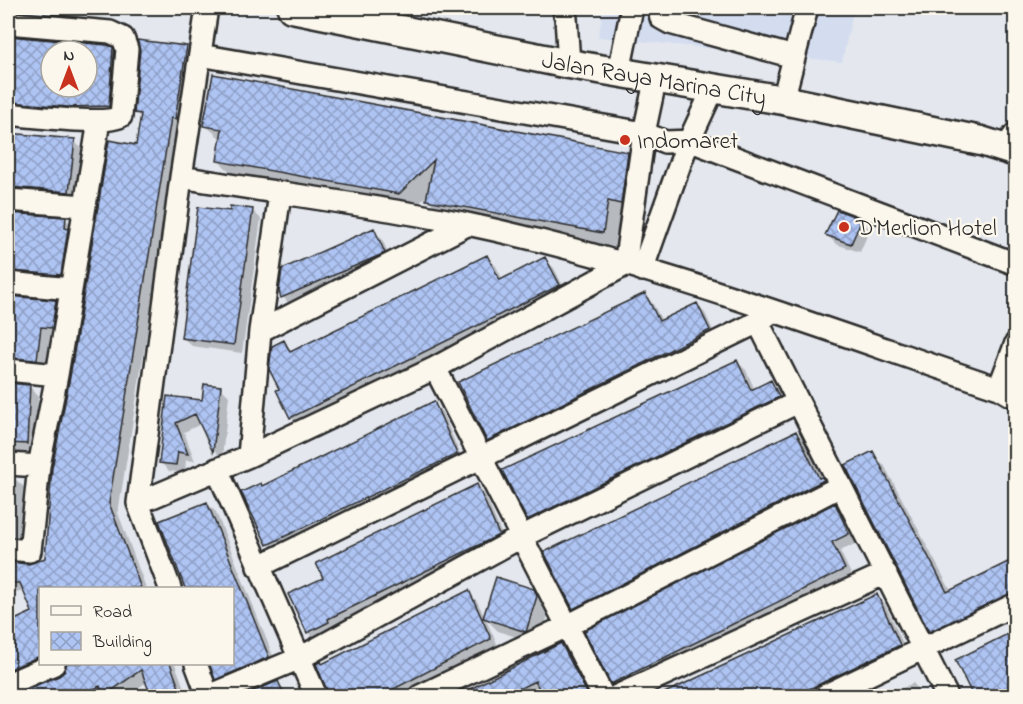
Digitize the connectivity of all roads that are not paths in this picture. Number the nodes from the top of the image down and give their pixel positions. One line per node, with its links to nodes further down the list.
1 (207, 8): 8 (street)
2 (292, 8): 10 (main road, Jalan Raya Marina City)
3 (563, 8): 10 (street)
4 (632, 8): 11 (street)
5 (659, 8): 9 (street)
6 (807, 8): 9 (street)
7 (8, 23): 16 (street)
8 (200, 55): 17 (street); 20 (street)
9 (794, 57): 14 (street)
10 (569, 64): 11 (main road, Jalan Raya Marina City)
11 (619, 72): 12 (main road, Jalan Raya Marina City)
12 (656, 77): 13 (main road, Jalan Raya Marina City); 17 (street)
13 (714, 87): 14 (main road, Jalan Raya Marina City); 18 (street)
14 (783, 100): 19 (main road, Jalan Raya Marina City)
15 (8, 114): 16 (street)
16 (99, 121): 23 (street)
17 (644, 133): 18 (street); 26 (street)
18 (691, 141): 25 (street); 26 (street)
19 (1012, 144)
20 (181, 177): 21 (street); 43 (street)
21 (280, 194): 24 (street); 30 (street)
22 (8, 200): 23 (street)
23 (85, 206): 28 (street)
24 (467, 225): 26 (street); 30 (street)
25 (1016, 264)
26 (633, 267): 29 (street); 32 (street)
27 (8, 284): 28 (street)
28 (71, 289): 34 (street)
29 (765, 317): 35 (street); 36 (street); 38 (street)
30 (260, 331): 37 (street)
31 (1016, 343): 35 (street)
32 (435, 368): 37 (street); 38 (street)
33 (8, 370): 34 (street)
34 (57, 375): 40 (street)
35 (1007, 393)
36 (798, 402): 42 (street); 44 (street)
37 (249, 456): 41 (street)
38 (481, 459): 44 (street); 46 (street)
39 (8, 464): 40 (street)
40 (39, 466): 45 (street)
41 (217, 469): 43 (street); 46 (street)
42 (841, 486): 47 (street); 50 (street)
43 (142, 512): 48 (street)
44 (521, 537): 50 (street); 52 (street)
45 (8, 549)
46 (258, 567): 52 (street)
47 (886, 573): 51 (street); 60 (street)
48 (170, 587)
49 (1016, 604): 51 (street)
50 (567, 626): 58 (street); 59 (street)
51 (921, 650): 61 (street); 62 (street)
52 (300, 658): 56 (street); 57 (street)
53 (50, 665): 55 (street)
54 (197, 665): 56 (street)
55 (8, 684)
56 (208, 696)
57 (315, 696)
58 (420, 696)
59 (603, 696)
60 (617, 696)
61 (824, 696)
62 (947, 696)

